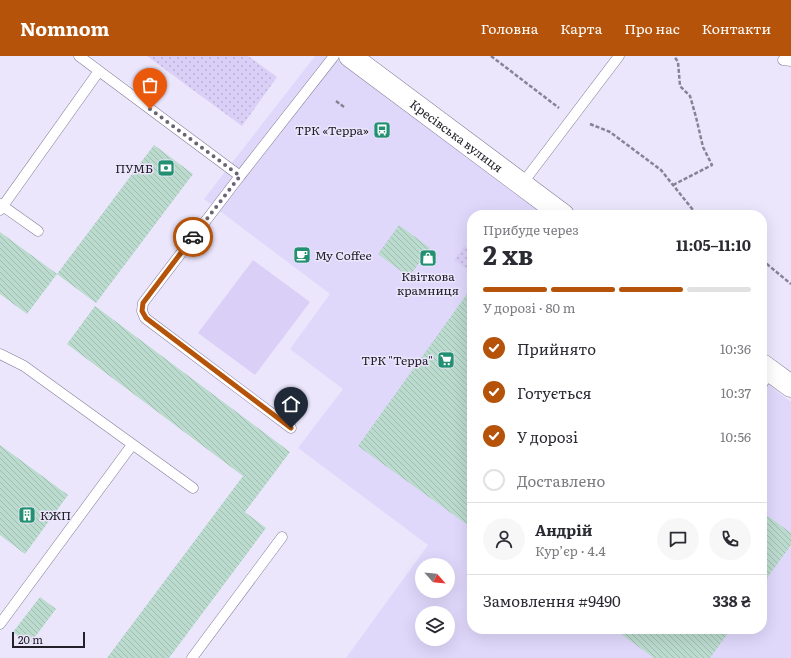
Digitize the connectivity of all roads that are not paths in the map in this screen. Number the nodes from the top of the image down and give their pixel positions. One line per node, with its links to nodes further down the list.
1 (78, 56): 5 (lane)
2 (334, 56): 6 (lane)
3 (350, 56): 7 (street, Кресівська вулиця)
4 (619, 56): 7 (lane)
5 (99, 71): 6 (lane); 8 (lane)
6 (240, 176): 14 (lane)
7 (522, 184): 9 (street, Кресівська вулиця)
8 (1, 206): 10 (lane)
9 (556, 210)
10 (38, 232)
11 (0, 354): 15 (lane)
12 (767, 374): 13 (street)
13 (791, 386)
14 (291, 428)
15 (132, 445): 16 (lane); 18 (lane)
16 (193, 488)
17 (282, 537): 19 (lane)
18 (0, 624)
19 (192, 658)

